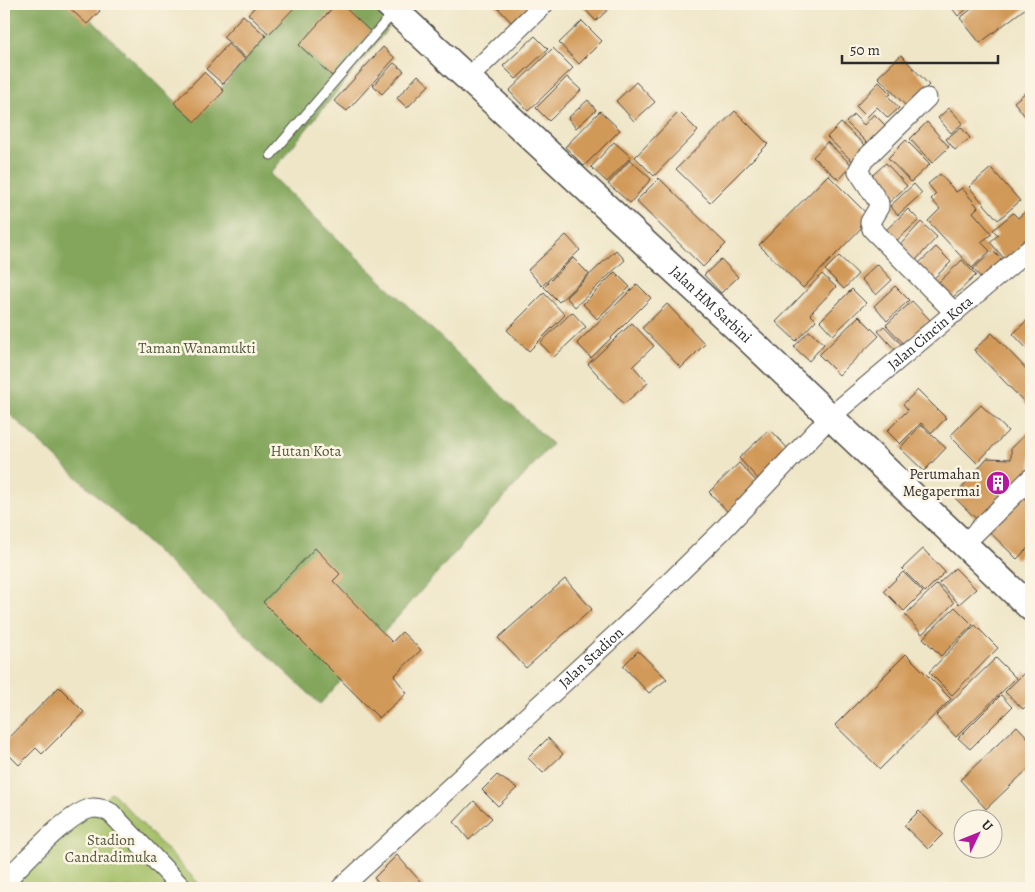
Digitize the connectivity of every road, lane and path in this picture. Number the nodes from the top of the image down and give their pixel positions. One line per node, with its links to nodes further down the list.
1 (544, 4): 3 (street)
2 (391, 7): 3 (main road, Jalan HM Sarbini); 5 (lane)
3 (468, 78): 8 (main road, Jalan HM Sarbini)
4 (927, 98): 7 (street)
5 (271, 155)
6 (1031, 248): 7 (street, Jalan Cincin Kota)
7 (955, 313): 8 (street, Jalan Cincin Kota)
8 (830, 417): 10 (main road, Jalan HM Sarbini); 14 (street, Jalan Stadion)
9 (1031, 478): 10 (street)
10 (964, 544): 11 (main road, Jalan HM Sarbini)
11 (1031, 608)
12 (4, 882): 13 (street)
13 (182, 888)
14 (341, 888)

